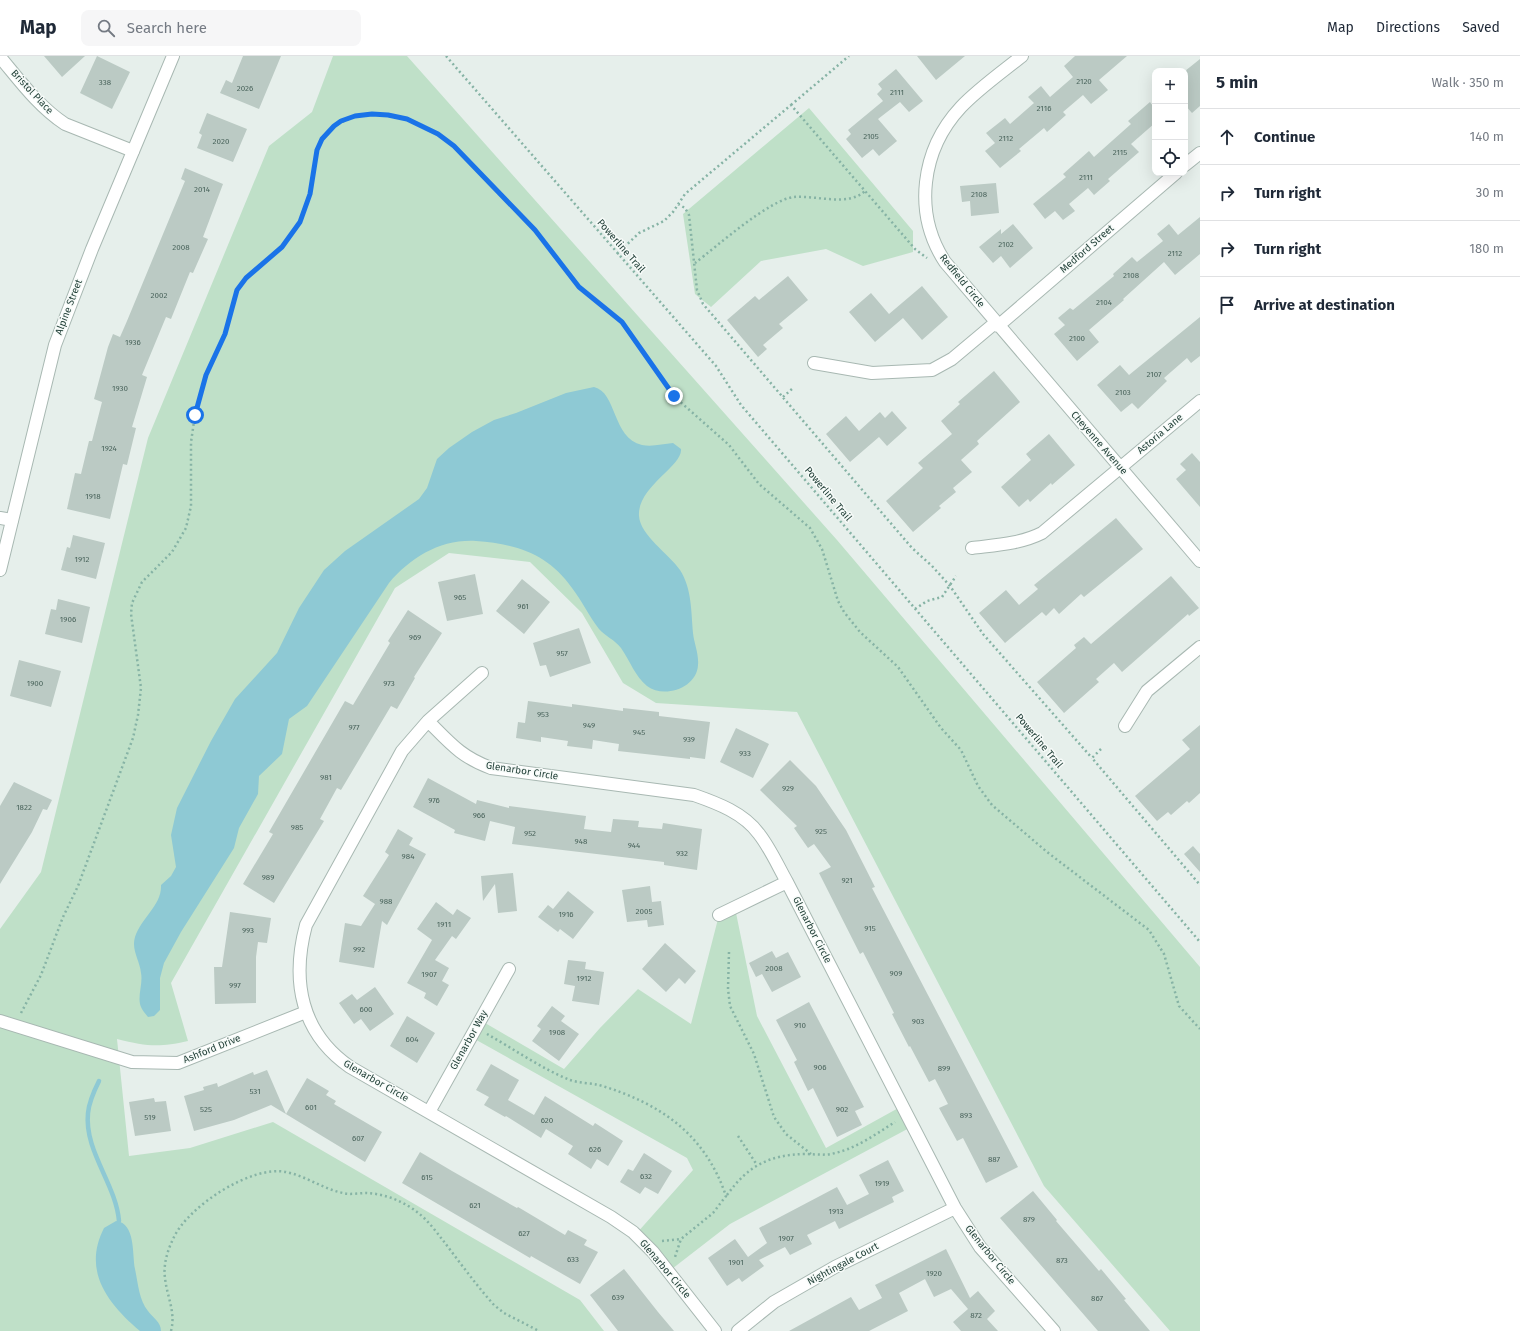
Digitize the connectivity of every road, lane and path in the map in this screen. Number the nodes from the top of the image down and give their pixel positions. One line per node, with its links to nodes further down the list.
1 (173, 56): 7 (street, Alpine Street)
2 (446, 56): 13 (path, Powerline Trail)
3 (849, 56): 6 (path)
4 (1022, 56): 14 (street, Redfield Circle)
5 (0, 57): 7 (street, Bristol Place)
6 (792, 105): 11 (path); 12 (path)
7 (133, 152): 23 (street, Alpine Street)
8 (1200, 153): 9 (street)
9 (1188, 163)
10 (1172, 176): 16 (street, Medford Street)
11 (865, 191): 14 (path); 15 (path)
12 (678, 204): 13 (path); 15 (path)
13 (617, 254): 29 (path, Powerline Trail)
14 (945, 262): 16 (street, Redfield Circle)
15 (694, 263): 19 (path)
16 (997, 324): 17 (street, Medford Street); 21 (street, Cheyenne Avenue)
17 (814, 363)
18 (793, 388): 19 (path)
19 (782, 397): 28 (path)
20 (1200, 400): 21 (street, Astoria Lane)
21 (1120, 468): 24 (street, Astoria Lane); 25 (street, Cheyenne Avenue)
22 (0, 518): 23 (street)
23 (12, 520): 26 (street, Alpine Street)
24 (972, 548)
25 (1200, 562)
26 (0, 570)
27 (956, 576): 28 (path)
28 (950, 586): 29 (path); 35 (path)
29 (915, 609): 39 (path, Powerline Trail)
30 (1200, 647): 33 (street)
31 (482, 673): 32 (street, Glenarbor Circle)
32 (428, 721): 36 (street, Glenarbor Circle); 42 (street, Glenarbor Circle)
33 (1125, 726)
34 (1101, 750): 35 (path)
35 (1092, 758): 37 (path)
36 (787, 882): 38 (street); 53 (street, Glenarbor Circle)
37 (1200, 886)
38 (719, 915)
39 (1200, 942)
40 (729, 952): 50 (path)
41 (509, 968): 47 (street, Glenarbor Way)
42 (306, 1012): 44 (street, Ashford Drive); 47 (street, Glenarbor Circle)
43 (21, 1013): 45 (path)
44 (0, 1021)
45 (1200, 1029)
46 (487, 1034): 52 (path)
47 (428, 1112): 59 (street, Glenarbor Circle)
48 (895, 1122): 50 (path)
49 (738, 1136): 51 (path)
50 (811, 1154): 51 (path)
51 (757, 1165): 52 (path)
52 (726, 1196): 54 (path)
53 (955, 1208): 60 (street, Nightingale Court); 61 (street, Glenarbor Circle)
54 (681, 1239): 55 (path); 56 (path)
55 (662, 1241)
56 (675, 1257)
57 (171, 1331): 58 (path)
58 (538, 1331)
59 (715, 1331)
60 (738, 1331)
61 (1054, 1331)

